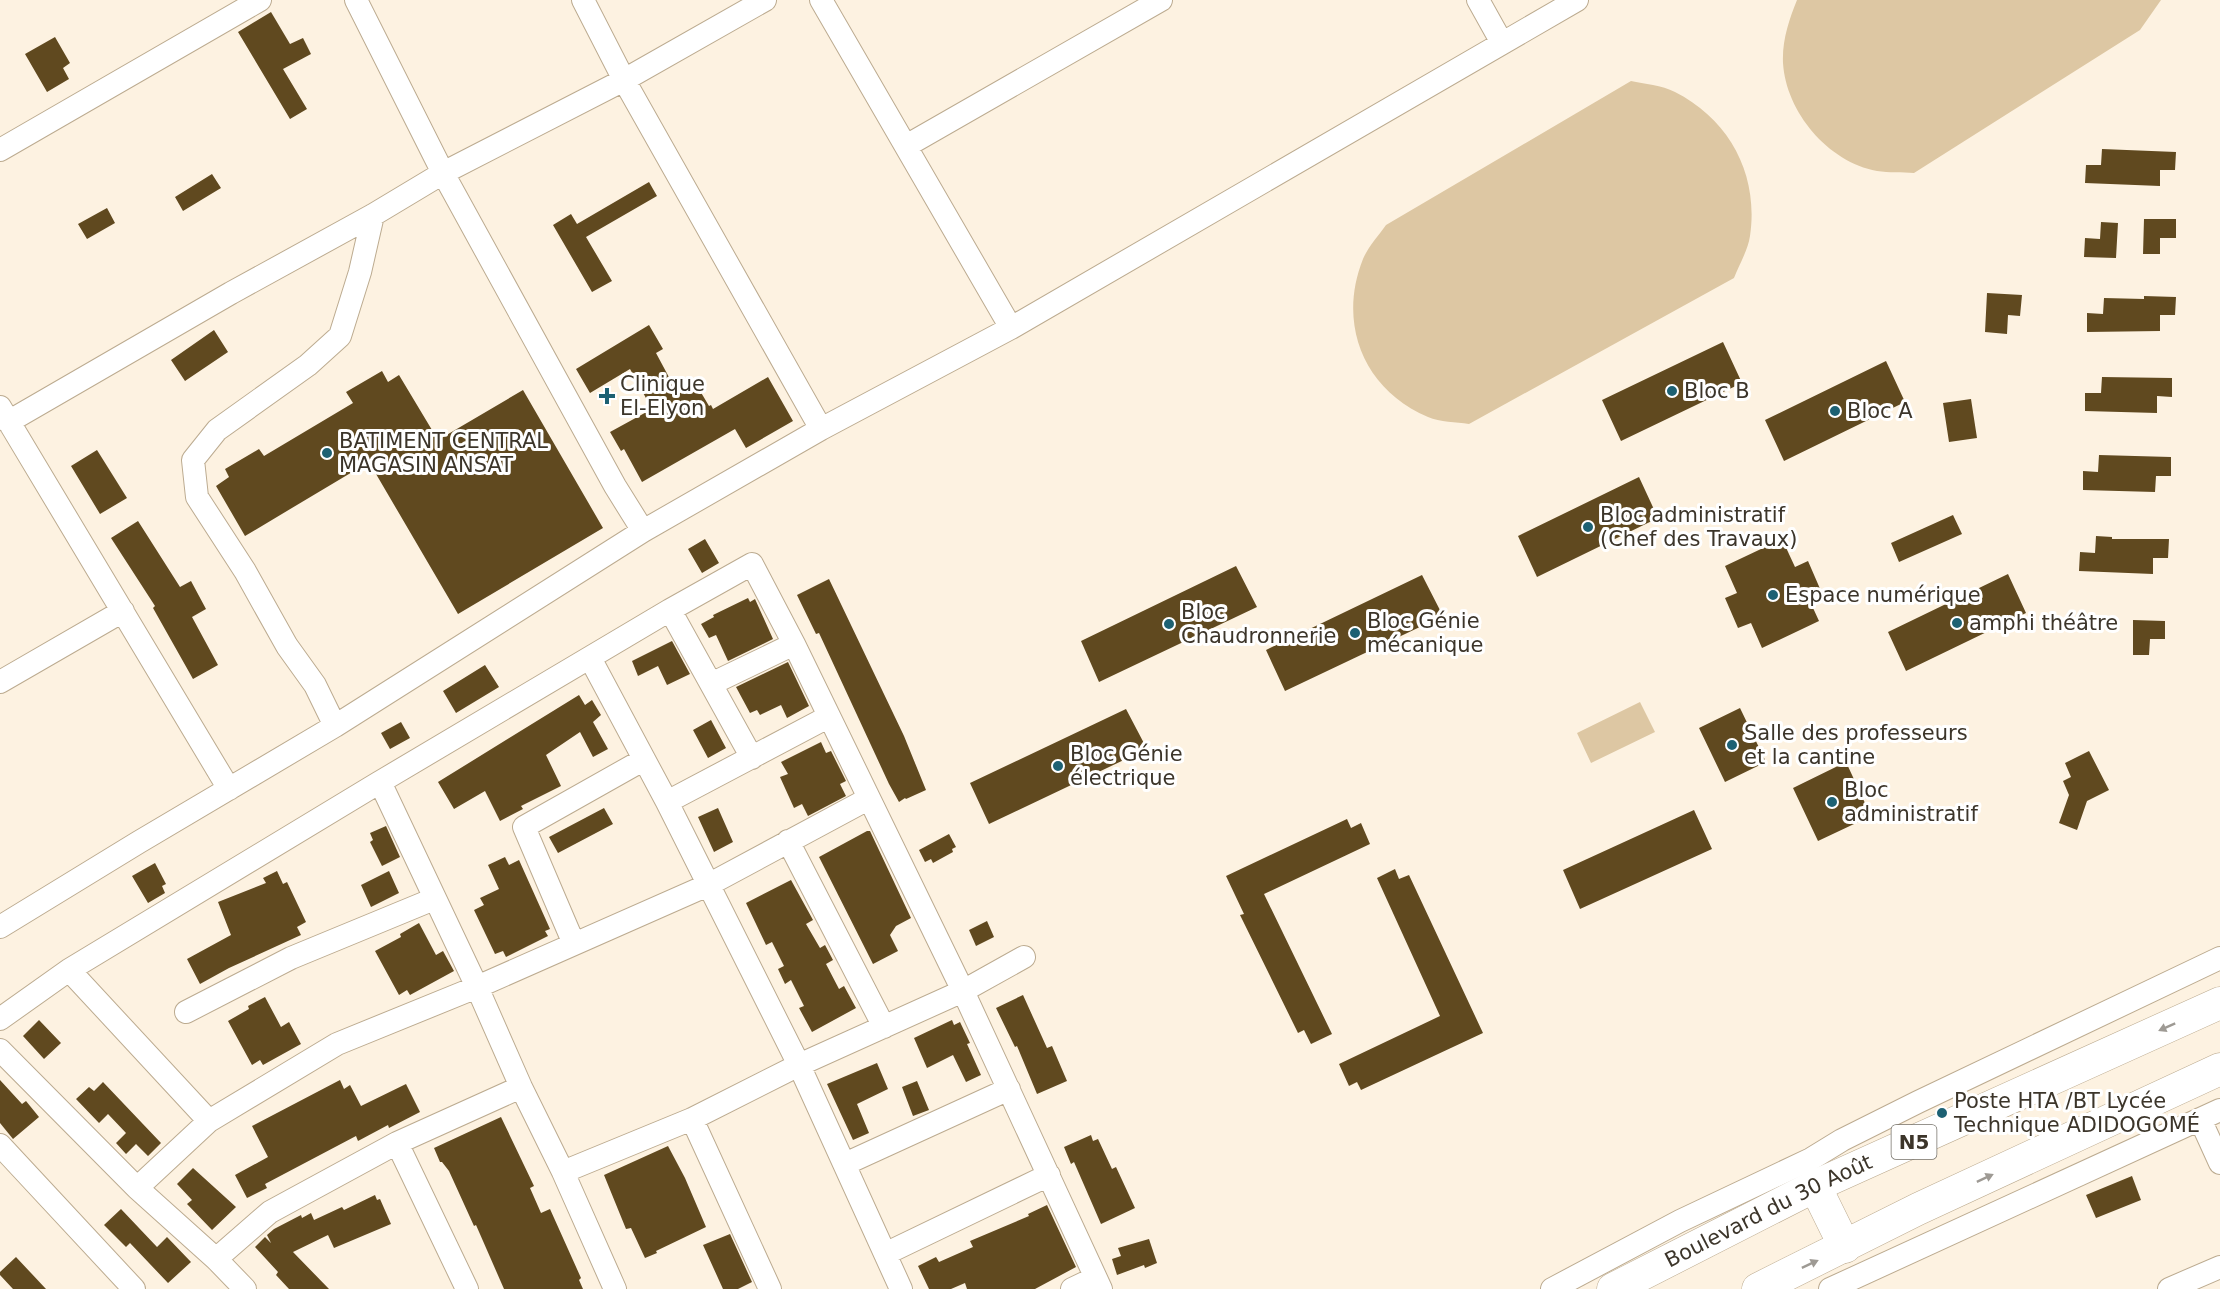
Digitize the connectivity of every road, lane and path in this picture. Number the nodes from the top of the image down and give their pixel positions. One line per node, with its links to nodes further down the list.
1 (260, 0): 12 (street)
2 (356, 0): 13 (street)
3 (583, 0): 10 (street)
4 (765, 0): 10 (street)
5 (821, 0): 11 (street)
6 (1161, 0): 11 (street)
7 (1478, 0): 9 (street)
8 (1576, 0): 9 (street)
9 (1502, 43): 15 (street)
10 (624, 80): 13 (street); 17 (street)
11 (906, 146): 15 (street)
12 (0, 150)
13 (443, 173): 14 (street); 18 (street)
14 (373, 215): 16 (street); 26 (street)
15 (1011, 328): 17 (street)
16 (4, 414): 20 (street)
17 (821, 429): 18 (street)
18 (643, 531): 26 (street)
19 (670, 610): 21 (street); 22 (street); 24 (street)
20 (123, 611): 23 (street); 30 (street)
21 (794, 644): 24 (street); 25 (street)
22 (590, 658): 28 (street); 29 (street)
23 (0, 682)
24 (711, 684): 27 (street)
25 (828, 717): 27 (street); 31 (street)
26 (335, 726): 30 (street)
27 (752, 758): 32 (street)
28 (643, 760): 32 (street); 37 (street)
29 (380, 782): 35 (street); 40 (street)
30 (229, 789): 36 (street)
31 (868, 798): 33 (street); 42 (street)
32 (667, 802): 34 (street)
33 (788, 841): 34 (street); 46 (street)
34 (708, 885): 37 (street); 48 (street)
35 (434, 899): 41 (street); 44 (street)
36 (0, 927)
37 (574, 944): 41 (street)
38 (1024, 957): 42 (street)
39 (2220, 958): 75 (street)
40 (69, 970): 45 (street); 54 (street)
41 (477, 987): 50 (street); 54 (street)
42 (963, 991): 46 (street); 51 (street)
43 (2220, 1003): 61 (highway, Boulevard du 30 Août / N5, one-way to 61)
44 (186, 1012)
45 (0, 1019)
46 (884, 1027): 48 (street)
47 (0, 1050): 62 (street)
48 (799, 1065): 53 (street); 58 (street)
49 (2220, 1069): 63 (highway, one-way to 49)
50 (521, 1087): 55 (street); 59 (street)
51 (1009, 1089): 58 (street); 60 (street)
52 (2210, 1115): 57 (street); 78 (street)
53 (692, 1119): 59 (street); 72 (street)
54 (209, 1121): 62 (street)
55 (397, 1143): 65 (street); 70 (street)
56 (1, 1147): 68 (street)
57 (2220, 1163)
58 (844, 1164): 64 (street)
59 (563, 1172): 71 (street)
60 (1049, 1175): 64 (street); 67 (street)
61 (1815, 1186): 63 (highway); 76 (highway, Boulevard du 30 Août / N5)
62 (137, 1188): 65 (street)
63 (1845, 1247): 77 (highway, one-way to 63)
64 (885, 1254): 73 (street)
65 (216, 1259): 69 (street)
66 (2220, 1267): 79 (street)
67 (1098, 1283): 74 (street)
68 (132, 1288)
69 (244, 1289)
70 (467, 1289)
71 (615, 1289)
72 (770, 1289)
73 (901, 1289)
74 (1072, 1289)
75 (1552, 1289)
76 (1613, 1289)
77 (1758, 1289)
78 (1830, 1289)
79 (2169, 1289)

